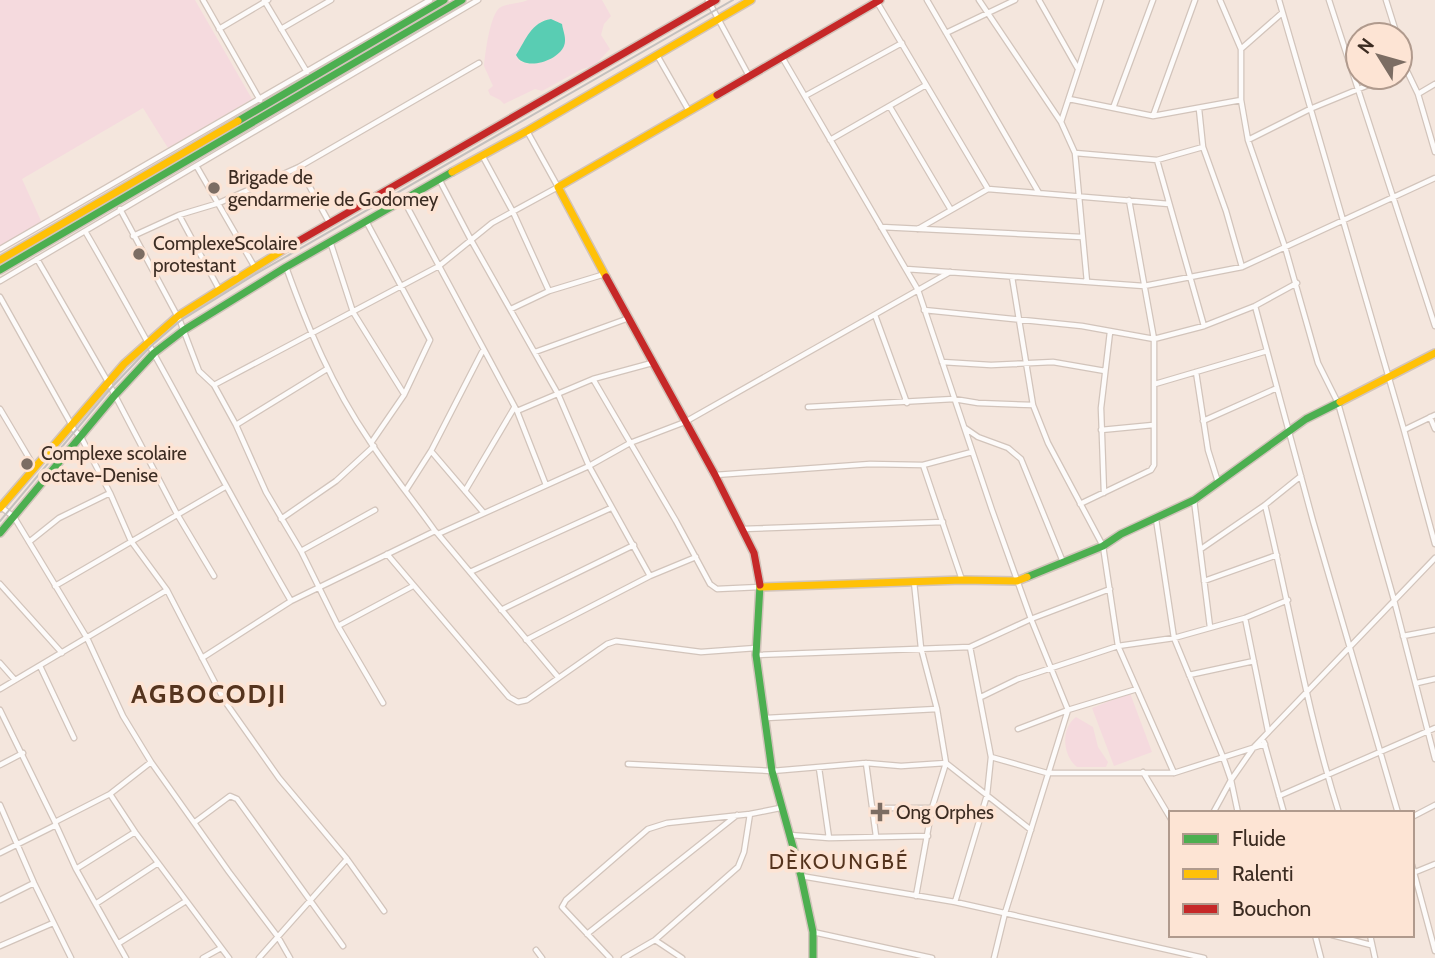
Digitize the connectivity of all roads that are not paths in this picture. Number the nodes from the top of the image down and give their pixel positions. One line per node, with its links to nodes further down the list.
1 (203, 0): 28 (street)
2 (331, 0): 29 (street)
3 (416, 0): 23 (street)
4 (430, 0): 23 (street)
5 (444, 0): 94 (main road)
6 (462, 0): 101 (main road)
7 (478, 0): 65 (street)
8 (751, 0): 26 (main road)
9 (927, 0): 30 (street)
10 (979, 0): 25 (street)
11 (1015, 0): 25 (street)
12 (1039, 0): 37 (street)
13 (1101, 0): 37 (street)
14 (1153, 0): 51 (street)
15 (1195, 0): 55 (street)
16 (1220, 0): 33 (street)
17 (1279, 0): 24 (street)
18 (1329, 0): 32 (street)
19 (1386, 0): 27 (street)
20 (266, 1): 28 (street); 29 (street)
21 (711, 1): 26 (street); 84 (main road)
22 (878, 1): 31 (street); 35 (main road)
23 (420, 7): 38 (street)
24 (1282, 13): 33 (street); 52 (street)
25 (988, 15): 30 (street); 56 (street)
26 (717, 18): 34 (main road); 39 (street)
27 (1393, 21)
28 (219, 29): 48 (street)
29 (282, 29): 38 (street)
30 (946, 33): 71 (street)
31 (902, 43): 42 (street); 46 (street)
32 (1344, 45)
33 (1241, 49): 49 (street)
34 (657, 54): 54 (street); 57 (main road)
35 (782, 57): 39 (main road); 46 (street)
36 (479, 63): 66 (street)
37 (1078, 69): 47 (street)
38 (307, 72): 48 (street)
39 (749, 76): 54 (main road)
40 (1414, 84): 45 (street)
41 (1435, 84): 45 (street)
42 (926, 85): 50 (street); 70 (street)
43 (1356, 91): 52 (street)
44 (1359, 91): 73 (street)
45 (1419, 94): 61 (street)
46 (805, 96): 58 (street)
47 (1069, 99): 51 (street); 56 (street)
48 (260, 100): 93 (street)
49 (1241, 100): 53 (street); 59 (street)
50 (890, 107): 58 (street); 79 (street)
51 (1112, 108): 55 (street)
52 (1310, 108): 59 (street); 83 (street)
53 (1199, 109): 55 (street); 60 (street)
54 (689, 111): 69 (main road)
55 (1153, 116)
56 (1061, 122): 62 (street)
57 (527, 131): 63 (main road); 69 (street)
58 (830, 140): 85 (street)
59 (1248, 140): 92 (street)
60 (1203, 147): 64 (street); 99 (street)
61 (1435, 152)
62 (1075, 153): 64 (street); 72 (street)
63 (482, 155): 68 (main road); 80 (street)
64 (1157, 160): 77 (street)
65 (197, 167): 76 (street); 78 (street)
66 (299, 167): 76 (street); 84 (street)
67 (1435, 178): 73 (street)
68 (439, 179): 74 (main road); 90 (street)
69 (558, 187): 80 (street); 103 (main road)
70 (988, 189): 71 (street); 79 (street)
71 (1040, 193): 72 (street)
72 (1079, 197): 75 (street); 89 (street)
73 (1393, 197): 83 (street); 123 (street)
74 (403, 199): 82 (main road); 97 (street)
75 (1129, 201): 77 (street); 109 (street)
76 (219, 203): 81 (street); 96 (street)
77 (1169, 204): 105 (street)
78 (120, 209): 87 (street); 88 (street)
79 (951, 210): 86 (street)
80 (513, 212): 90 (street); 113 (street)
81 (179, 215): 88 (street); 111 (street)
82 (366, 220): 91 (main road); 110 (street)
83 (1343, 221): 92 (street); 141 (street)
84 (330, 224): 96 (main road)
85 (881, 227): 86 (street); 100 (street)
86 (918, 229): 89 (street)
87 (85, 231): 95 (street); 129 (street)
88 (133, 236): 120 (street)
89 (1083, 237): 107 (street)
90 (471, 240): 97 (street); 116 (street)
91 (330, 241): 98 (main road); 118 (street)
92 (1285, 247): 99 (street); 108 (street)
93 (0, 249)
94 (0, 260)
95 (37, 260): 106 (street); 143 (street)
96 (254, 266): 111 (main road)
97 (439, 266): 110 (street); 130 (street)
98 (286, 267): 125 (main road); 127 (street)
99 (1242, 267): 105 (street)
100 (905, 269): 102 (street); 112 (street)
101 (0, 270)
102 (950, 272): 104 (street); 112 (street)
103 (605, 274): 113 (street); 121 (main road)
104 (1012, 276): 107 (street); 122 (street)
105 (1190, 278): 109 (street); 124 (street)
106 (0, 281)
107 (1087, 282): 109 (street)
108 (1297, 283): 115 (street); 152 (street)
109 (1144, 286): 128 (street)
110 (400, 288): 118 (street); 149 (street)
111 (219, 289): 120 (main road)
112 (918, 290): 117 (street); 119 (street)
113 (549, 291): 116 (street)
114 (0, 297): 160 (street)
115 (1255, 306): 124 (street); 131 (street)
116 (511, 309): 132 (street)
117 (924, 310): 122 (street); 135 (street)
118 (352, 312): 127 (street); 149 (street)
119 (875, 315): 151 (street); 159 (street)
120 (178, 316): 125 (street); 129 (main road)
121 (629, 318): 132 (street); 136 (main road)
122 (1020, 322): 126 (street); 137 (street)
123 (1435, 326)
124 (1204, 327): 128 (street)
125 (184, 330): 133 (main road); 145 (street)
126 (1110, 332): 128 (street); 139 (street)
127 (310, 335): 138 (street); 145 (street)
128 (1154, 339): 144 (street)
129 (149, 341): 133 (street); 143 (main road)
130 (483, 351): 156 (street); 171 (street)
131 (1267, 351): 140 (street); 146 (street)
132 (535, 352): 147 (street)
133 (154, 353): 148 (main road); 180 (street)
134 (1435, 354): 141 (main road)
135 (942, 362): 137 (street); 150 (street)
136 (652, 363): 142 (street); 159 (main road)
137 (1026, 363): 139 (street); 153 (street)
138 (327, 369): 161 (street); 170 (street)
139 (1105, 371): 165 (street)
140 (1196, 372): 144 (street); 158 (street)
141 (1390, 378): 152 (main road); 166 (street)
142 (593, 379): 147 (street); 169 (street)
143 (108, 382): 148 (street); 160 (main road)
144 (1155, 384): 162 (street)
145 (214, 385): 161 (street)
146 (1277, 388): 158 (street); 167 (street)
147 (558, 394): 156 (street); 174 (street)
148 (115, 395): 168 (main road); 192 (street)
149 (404, 395): 170 (street)
150 (954, 399): 151 (street); 153 (street); 163 (street)
151 (907, 403): 154 (street)
152 (1338, 403): 167 (main road); 227 (street)
153 (1033, 405): 186 (street)
154 (808, 407)
155 (0, 409): 175 (street)
156 (515, 409): 179 (street); 182 (street)
157 (1432, 416): 164 (street); 166 (street)
158 (1203, 421): 178 (street)
159 (685, 422): 169 (street); 176 (main road)
160 (71, 424): 168 (street); 175 (main road)
161 (236, 425): 194 (street)
162 (1153, 425): 165 (street); 183 (street)
163 (964, 427): 172 (street); 211 (street)
164 (1435, 429)
165 (1101, 430): 183 (street)
166 (1405, 430): 202 (street)
167 (1289, 433): 177 (street); 178 (main road)
168 (80, 437): 184 (street); 193 (main road)
169 (630, 443): 174 (street); 209 (street)
170 (372, 445): 181 (street); 194 (street)
171 (431, 451): 181 (street); 182 (street)
172 (972, 452): 173 (street); 216 (street)
173 (923, 465): 176 (street); 196 (street)
174 (589, 466): 179 (street); 189 (street)
175 (35, 468): 188 (main road)
176 (715, 475): 197 (main road)
177 (1301, 476): 187 (street); 241 (street)
178 (1218, 483): 185 (main road)
179 (546, 485): 191 (street)
180 (225, 486): 192 (street); 228 (street)
181 (406, 490): 198 (street)
182 (465, 491): 191 (street)
183 (1104, 492): 186 (street)
184 (110, 493): 200 (street); 201 (street)
185 (1194, 500): 195 (main road); 205 (street)
186 (1080, 504): 204 (street)
187 (1265, 505): 205 (street); 208 (street)
188 (0, 508): 193 (street)
189 (611, 508): 203 (street); 212 (street)
190 (374, 509): 206 (street)
191 (484, 512): 198 (street)
192 (177, 514): 200 (street); 213 (street)
193 (13, 517): 199 (main road); 201 (street)
194 (281, 519): 206 (street)
195 (1156, 519): 204 (main road); 237 (street)
196 (943, 522): 197 (street); 215 (street)
197 (743, 529): 222 (main road)
198 (437, 532): 207 (street); 212 (street)
199 (0, 533)
200 (131, 541): 220 (street); 225 (street)
201 (29, 542): 220 (street)
202 (1435, 544)
203 (634, 545): 214 (street); 229 (street)
204 (1103, 546): 211 (main road); 224 (street)
205 (1201, 549): 217 (street)
206 (301, 551): 223 (street)
207 (387, 554): 221 (street); 223 (street)
208 (1277, 555): 217 (street); 226 (street)
209 (696, 557): 214 (street); 222 (street)
210 (1435, 558): 227 (street)
211 (1063, 562): 216 (main road)
212 (470, 572): 229 (street)
213 (214, 576)
214 (650, 576): 238 (street)
215 (962, 580): 216 (main road); 218 (main road)
216 (1017, 581): 231 (street)
217 (1204, 581): 233 (street)
218 (914, 582): 222 (main road); 242 (street)
219 (0, 584): 244 (street)
220 (55, 586): 236 (street)
221 (413, 586): 232 (street); 251 (street)
222 (760, 587): 243 (main road)
223 (319, 588): 228 (street); 232 (street)
224 (1110, 589): 231 (street); 239 (street)
225 (167, 590): 236 (street); 245 (street)
226 (1288, 600): 230 (street); 257 (street)
227 (1395, 600): 235 (street); 241 (street)
228 (291, 601): 245 (street)
229 (501, 610): 238 (street)
230 (1245, 618): 233 (street); 246 (street)
231 (1031, 619): 240 (street); 249 (street)
232 (338, 626): 259 (street)
233 (1210, 626): 237 (street)
234 (1435, 630): 235 (street)
235 (1403, 636): 254 (street)
236 (87, 638): 244 (street); 276 (street)
237 (1174, 638): 239 (street); 250 (street)
238 (526, 640): 251 (street)
239 (1118, 646): 249 (street); 255 (street)
240 (970, 647): 242 (street); 258 (street)
241 (1350, 647): 257 (street); 271 (street)
242 (921, 648): 243 (street); 260 (street)
243 (756, 652): 251 (street); 263 (main road)
244 (62, 653): 248 (street)
245 (202, 658): 316 (street)
246 (1254, 661): 250 (street); 267 (street)
247 (0, 663): 252 (street)
248 (40, 666): 252 (street); 268 (street)
249 (1051, 668): 258 (street); 262 (street)
250 (1189, 675): 274 (street)
251 (558, 677)
252 (15, 680): 256 (street)
253 (1435, 680): 254 (street)
254 (1417, 683): 266 (street)
255 (1137, 688): 262 (street); 285 (street)
256 (0, 689)
257 (1307, 692): 267 (street); 286 (street)
258 (981, 697): 273 (street)
259 (383, 703)
260 (937, 709): 263 (street); 278 (street)
261 (0, 710): 272 (street)
262 (1068, 710): 265 (street); 284 (street)
263 (766, 718): 282 (main road)
264 (1435, 727): 266 (street)
265 (1018, 729)
266 (1427, 730): 271 (street); 275 (street)
267 (1268, 732): 269 (street)
268 (74, 738)
269 (1264, 740): 270 (street); 290 (street)
270 (1254, 747): 274 (street); 287 (street)
271 (1381, 750): 286 (street); 300 (street)
272 (23, 753): 280 (street); 307 (street)
273 (991, 757): 284 (street); 289 (street)
274 (1223, 757): 285 (street); 287 (street)
275 (1435, 759)
276 (151, 762): 288 (street); 306 (street)
277 (866, 763): 278 (street); 281 (street); 294 (street)
278 (946, 763): 289 (street); 295 (street)
279 (628, 764): 282 (street)
280 (0, 765)
281 (819, 768): 282 (street); 313 (street)
282 (772, 771): 293 (main road)
283 (1143, 772): 284 (street); 285 (street); 304 (street)
284 (1047, 773): 308 (street)
285 (1174, 773)
286 (1327, 775): 290 (street); 299 (street)
287 (1231, 780): 296 (street); 297 (street)
288 (110, 794): 307 (street); 309 (street)
289 (987, 795): 308 (street); 328 (street)
290 (1279, 796): 298 (street)
291 (1435, 804): 305 (street)
292 (0, 805): 301 (street)
293 (780, 808): 303 (street); 310 (main road)
294 (872, 808): 295 (street); 311 (street)
295 (932, 808): 312 (street)
296 (1214, 811)
297 (1238, 811)
298 (1283, 811)
299 (1338, 811)
300 (1397, 811)
301 (2, 813): 314 (street)
302 (738, 814): 303 (street); 334 (street); 334 (street)
303 (750, 814): 339 (street)
304 (1169, 816)
305 (1414, 816)
306 (195, 822): 326 (street); 335 (street)
307 (56, 824): 314 (street); 319 (street)
308 (1031, 830): 331 (street)
309 (135, 832): 317 (street); 319 (street)
310 (790, 835): 313 (street); 321 (main road)
311 (876, 836): 312 (street); 313 (street)
312 (928, 836): 324 (street)
313 (829, 838)
314 (19, 844): 315 (street); 323 (street)
315 (0, 853)
316 (348, 859): 326 (street); 330 (street)
317 (158, 863): 327 (street); 329 (street)
318 (1435, 864): 320 (street)
319 (76, 869): 329 (street)
320 (1414, 873)
321 (801, 876): 324 (street); 333 (main road)
322 (1414, 877): 346 (street)
323 (34, 883): 325 (street); 332 (street)
324 (916, 895): 328 (street)
325 (0, 900)
326 (310, 900): 335 (street); 342 (street)
327 (186, 901): 340 (street); 344 (street)
328 (955, 902): 331 (street)
329 (97, 904): 340 (street)
330 (384, 911)
331 (1005, 913): 359 (street); 360 (street)
332 (53, 923): 341 (street); 347 (street)
333 (813, 932): 357 (main road); 358 (street)
334 (587, 934): 354 (street)
335 (278, 937): 351 (street); 352 (street)
336 (1316, 937): 361 (street)
337 (1339, 937): 343 (street)
338 (1370, 937): 343 (street)
339 (654, 940): 355 (street); 356 (street)
340 (119, 943): 348 (street)
341 (0, 946)
342 (343, 946)
343 (1371, 946): 362 (street)
344 (221, 948): 349 (street); 350 (street)
345 (536, 950): 353 (street)
346 (1435, 951)
347 (71, 958)
348 (126, 958)
349 (203, 958)
350 (229, 958)
351 (259, 958)
352 (290, 958)
353 (542, 958)
354 (610, 958)
355 (624, 958)
356 (682, 958)
357 (813, 958)
358 (932, 958)
359 (994, 958)
360 (1204, 958)
361 (1321, 958)
362 (1375, 958)

